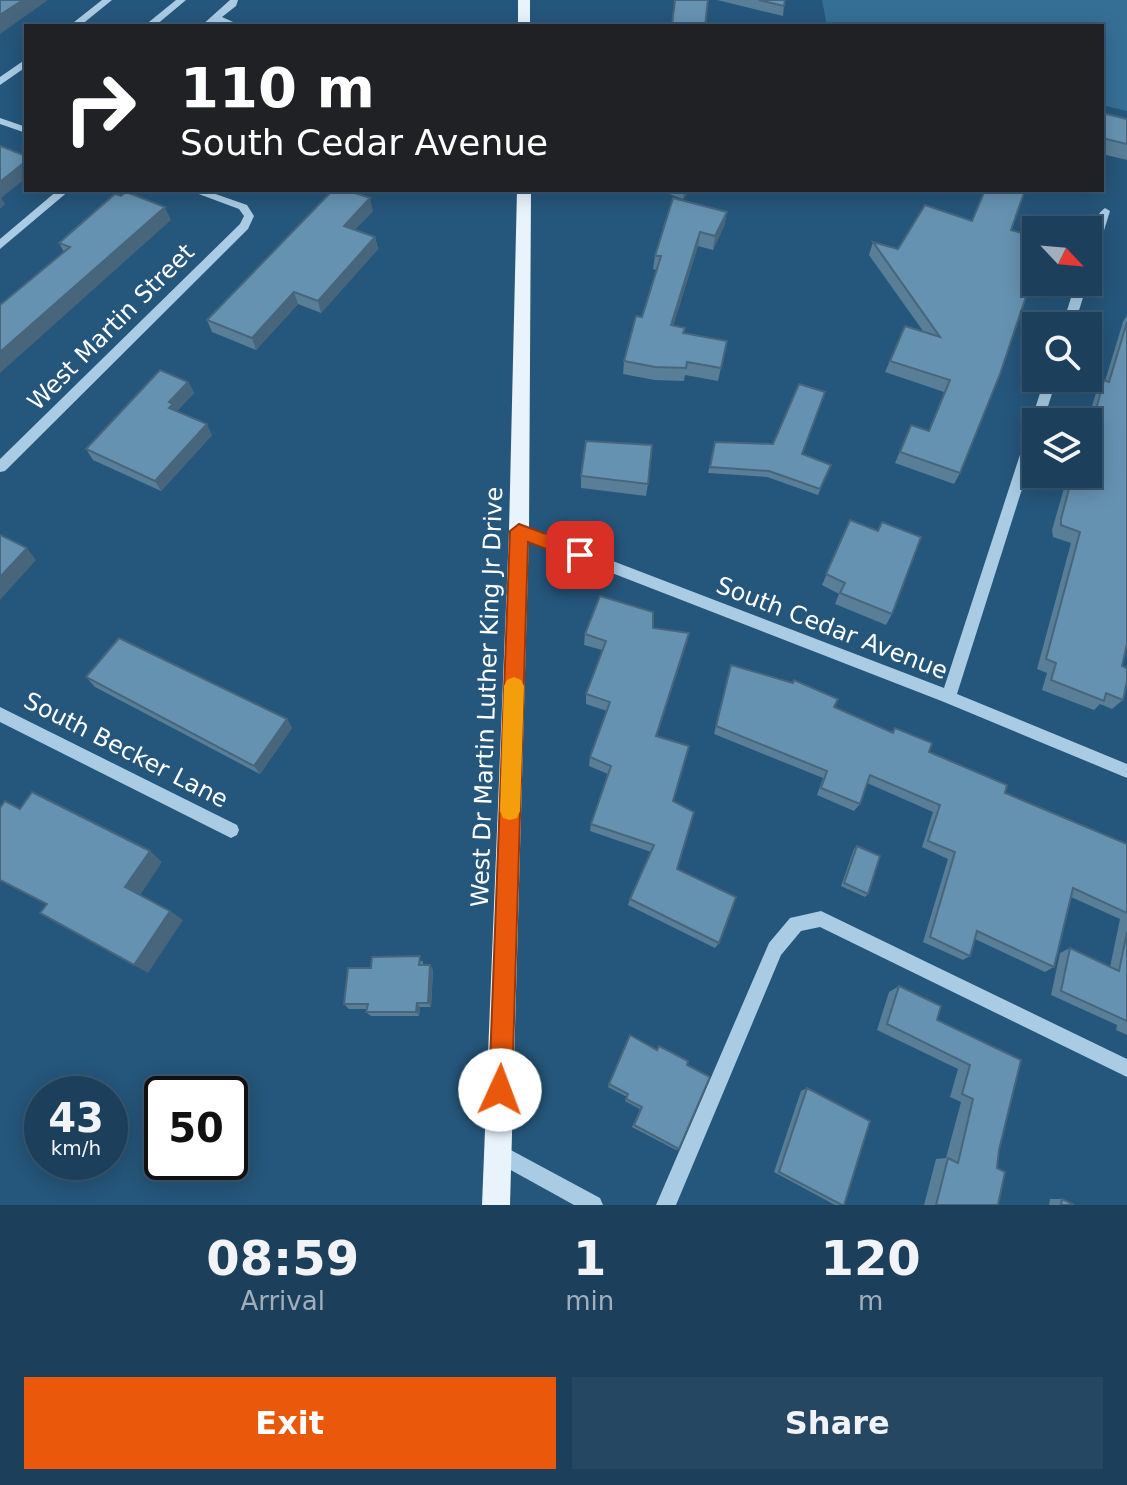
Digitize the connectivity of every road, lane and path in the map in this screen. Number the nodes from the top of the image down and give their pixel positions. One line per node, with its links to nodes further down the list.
1 (108, 0): 6 (street)
2 (182, 0): 7 (street)
3 (524, 0): 10 (main road)
4 (233, 2): 5 (street)
5 (216, 18): 8 (street); 9 (street)
6 (77, 24)
7 (152, 24)
8 (208, 24)
9 (232, 24)
10 (524, 24)
11 (24, 64): 12 (street)
12 (0, 82)
13 (0, 121): 14 (street)
14 (24, 128)
15 (63, 192): 20 (street)
16 (524, 192): 23 (main road, West Dr Martin Luther King Jr Drive)
17 (214, 193): 21 (street, West Martin Street)
18 (1105, 211): 19 (street)
19 (1102, 220)
20 (0, 245)
21 (0, 467)
22 (1022, 468): 24 (street)
23 (519, 531): 24 (street, South Cedar Avenue); 29 (main road, West Dr Martin Luther King Jr Drive)
24 (949, 697): 26 (street, South Cedar Avenue)
25 (0, 714): 27 (street, South Becker Lane)
26 (1127, 771)
27 (231, 830)
28 (1127, 1068): 32 (street)
29 (498, 1152): 30 (main road, West Dr Martin Luther King Jr Drive); 31 (street)
30 (496, 1205)
31 (593, 1205)
32 (666, 1205)

